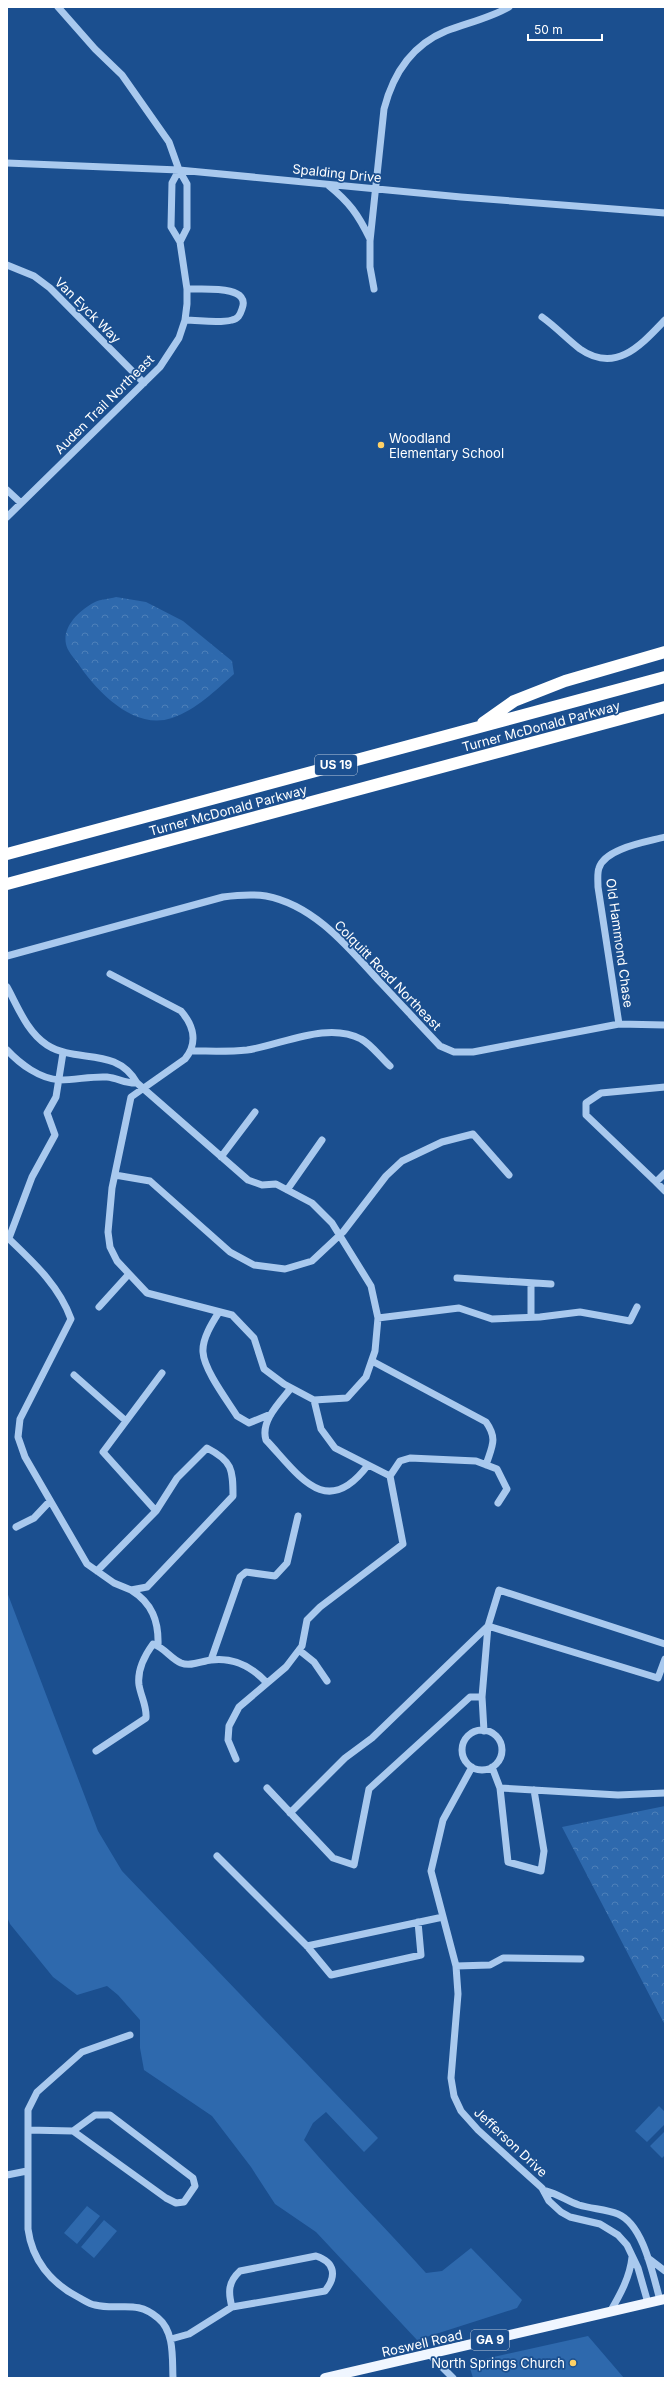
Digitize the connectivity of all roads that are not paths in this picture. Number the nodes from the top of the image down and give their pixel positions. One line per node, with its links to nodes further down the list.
1 (58, 7): 4 (street)
2 (509, 7): 6 (street)
3 (7, 163): 4 (street, Spalding Drive)
4 (179, 170): 5 (street, Spalding Drive); 9 (street); 9 (street, Auden Trail Northeast)
5 (328, 185): 6 (street, Spalding Drive); 8 (street)
6 (377, 190): 7 (street, Spalding Drive); 8 (street)
7 (665, 213)
8 (370, 239): 11 (street)
9 (180, 242): 12 (street, Auden Trail Northeast)
10 (7, 265): 16 (street, Van Eyck Way)
11 (374, 289)
12 (187, 290): 14 (street, Auden Trail Northeast); 14 (street)
13 (542, 317): 15 (street)
14 (185, 320): 16 (street, Auden Trail Northeast)
15 (665, 320)
16 (144, 383): 18 (street, Auden Trail Northeast)
17 (7, 490): 18 (street)
18 (21, 503): 19 (street, Auden Trail Northeast)
19 (7, 517)
20 (665, 652): 23 (highway)
21 (665, 677): 23 (highway, Turner McDonald Parkway / US 19)
22 (665, 708): 26 (highway, Turner McDonald Parkway / US 19)
23 (477, 728): 25 (highway, Turner McDonald Parkway / US 19)
24 (665, 837): 30 (street, Old Hammond Chase)
25 (7, 854)
26 (7, 884)
27 (7, 956): 30 (street, Colquitt Road Northeast)
28 (110, 974): 33 (street)
29 (7, 987): 34 (street)
30 (619, 1024): 31 (street, Colquitt Road Northeast)
31 (665, 1024)
32 (7, 1050): 36 (street)
33 (192, 1051): 35 (street); 39 (street)
34 (63, 1053): 36 (street); 37 (street)
35 (390, 1066)
36 (59, 1080): 37 (street); 50 (street)
37 (137, 1083): 39 (street)
38 (665, 1087): 46 (street)
39 (143, 1088): 42 (street); 44 (street)
40 (255, 1112): 42 (street)
41 (322, 1140): 47 (street)
42 (221, 1157): 47 (street)
43 (665, 1173): 46 (street)
44 (115, 1175): 49 (street); 51 (street)
45 (509, 1175): 49 (street)
46 (656, 1182): 48 (street)
47 (287, 1190): 49 (street)
48 (665, 1191)
49 (339, 1235): 58 (street)
50 (8, 1237): 70 (street)
51 (128, 1275): 55 (street); 57 (street)
52 (457, 1278): 53 (street)
53 (531, 1283): 54 (street); 59 (street)
54 (551, 1284)
55 (100, 1307)
56 (637, 1307): 59 (street)
57 (219, 1312): 63 (street); 65 (street)
58 (378, 1318): 59 (street); 60 (street)
59 (531, 1318)
60 (372, 1361): 64 (street); 68 (street)
61 (162, 1373): 66 (street)
62 (74, 1376): 66 (street)
63 (291, 1388): 64 (street); 65 (street)
64 (314, 1400): 67 (street)
65 (271, 1414): 67 (street)
66 (126, 1422): 72 (street)
67 (368, 1465): 69 (street)
68 (486, 1465): 69 (street); 71 (street)
69 (390, 1476): 80 (street)
70 (50, 1502): 74 (street); 75 (street)
71 (498, 1502)
72 (156, 1511): 75 (street); 76 (street)
73 (298, 1516): 82 (street)
74 (16, 1527)
75 (97, 1571): 76 (street)
76 (131, 1590): 79 (street)
77 (488, 1626): 78 (street); 81 (street); 85 (street); 95 (street)
78 (665, 1644)
79 (158, 1646): 82 (street); 87 (street)
80 (299, 1650): 83 (street); 84 (street)
81 (665, 1659)
82 (211, 1660): 84 (street)
83 (327, 1681)
84 (266, 1682): 88 (street)
85 (482, 1697): 86 (street); 95 (street)
86 (484, 1731): 89 (street); 90 (street)
87 (96, 1751)
88 (236, 1760)
89 (472, 1767): 90 (street); 97 (street)
90 (492, 1767): 92 (street)
91 (267, 1788): 95 (street)
92 (500, 1788): 93 (street); 93 (street)
93 (534, 1790): 94 (street)
94 (665, 1793)
95 (290, 1813)
96 (217, 1856): 99 (street)
97 (443, 1917): 98 (street); 101 (street)
98 (418, 1922): 99 (street); 99 (street)
99 (307, 1946)
100 (582, 1959): 101 (street)
101 (456, 1966): 107 (street, Jefferson Drive)
102 (130, 2035): 103 (street)
103 (28, 2130): 104 (street); 105 (street)
104 (73, 2131): 104 (street)
105 (27, 2171): 106 (street); 115 (street)
106 (7, 2175)
107 (546, 2191): 108 (street, Jefferson Drive); 109 (street, Jefferson Drive)
108 (632, 2257): 112 (street, Jefferson Drive); 114 (street)
109 (648, 2258): 110 (street); 111 (street, Jefferson Drive)
110 (665, 2271)
111 (663, 2300): 112 (main road, Roswell Road / GA 9)
112 (648, 2303): 114 (main road, Roswell Road / GA 9)
113 (232, 2307): 113 (street); 115 (street)
114 (610, 2312): 116 (main road, Roswell Road / GA 9)
115 (171, 2339): 117 (street)
116 (430, 2355): 118 (main road, Roswell Road / GA 9); 119 (street)
117 (173, 2378)
118 (325, 2378)
119 (453, 2378)

